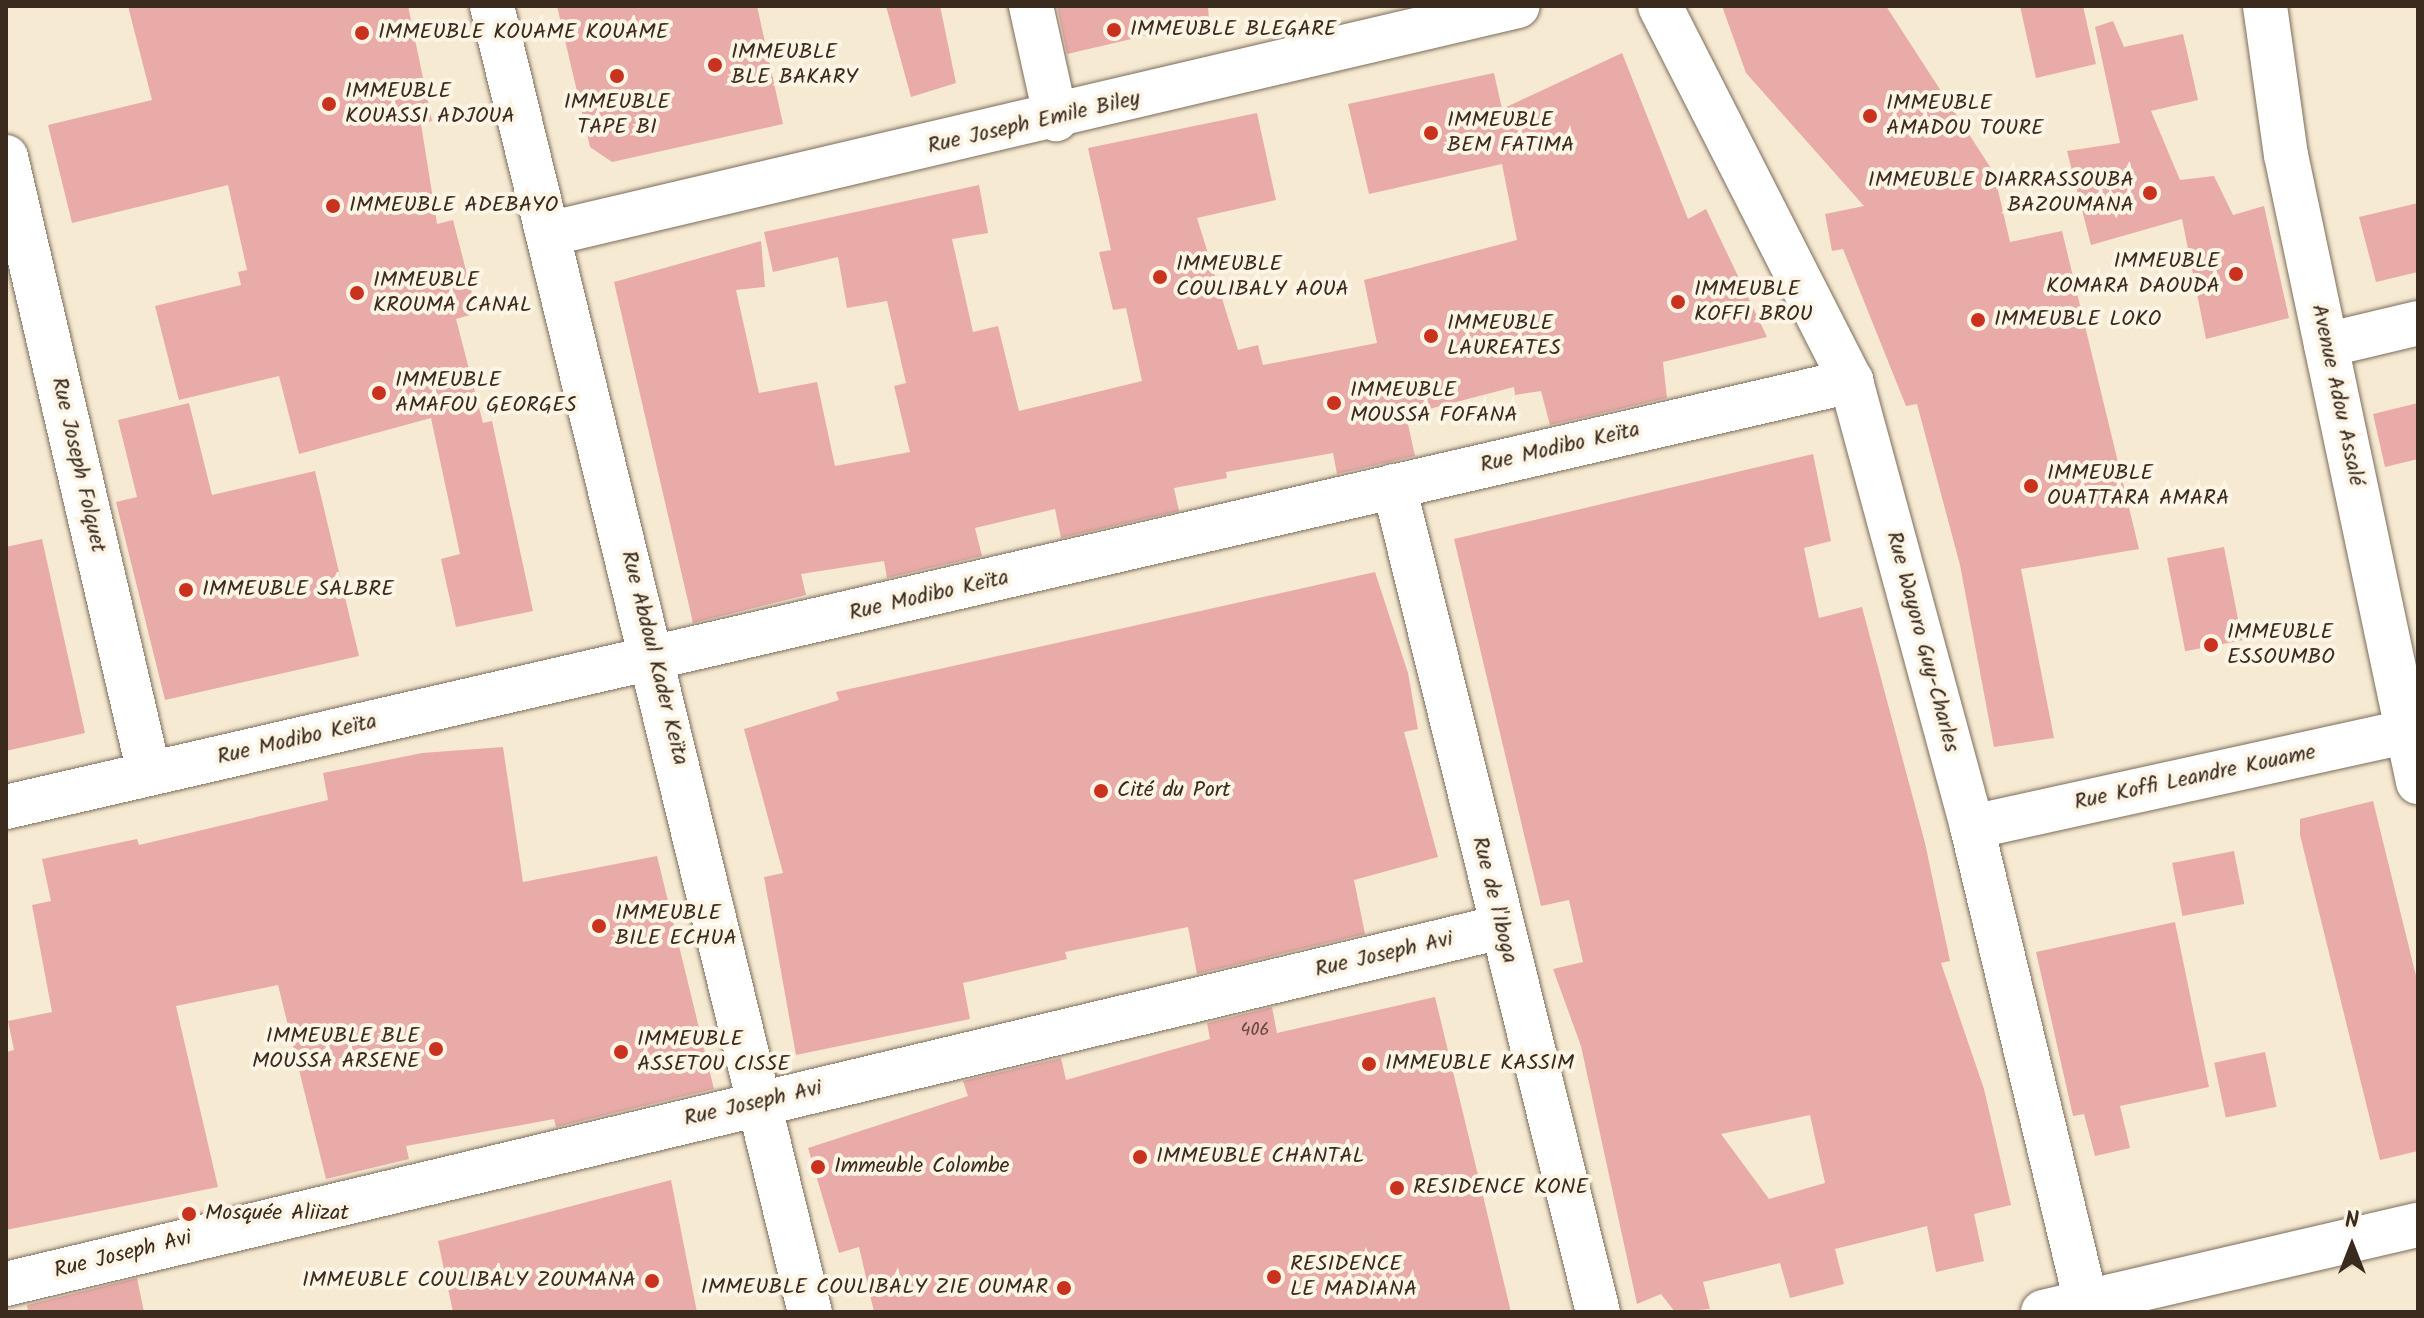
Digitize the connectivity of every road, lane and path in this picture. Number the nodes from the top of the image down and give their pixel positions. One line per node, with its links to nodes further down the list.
1 (492, 6): 8 (street, Rue Abdoul Kader Keïta)
2 (1031, 6): 6 (street)
3 (1518, 6): 6 (street, Rue Joseph Emile Biley)
4 (1660, 6): 11 (street, Rue Wayoro Guy-Charles)
5 (2265, 6): 10 (street, Avenue Adou Assalé)
6 (1056, 119): 8 (street, Rue Joseph Emile Biley)
7 (6, 157): 15 (street, Rue Joseph Folquet)
8 (548, 234): 13 (street, Rue Abdoul Kader Keïta)
9 (2418, 323): 10 (street)
10 (2326, 345): 14 (street, Avenue Adou Assalé)
11 (1851, 381): 12 (street, Rue Modibo Keïta); 18 (street, Rue Wayoro Guy-Charles)
12 (1394, 486): 13 (street, Rue Modibo Keïta); 19 (street, Rue de l'Iboga)
13 (654, 660): 15 (street, Rue Modibo Keïta); 20 (street, Rue Abdoul Kader Keïta)
14 (2413, 730): 16 (street, Avenue Adou Assalé); 18 (street, Rue Koffi Leandre Kouame)
15 (149, 773): 17 (street, Rue Modibo Keïta)
16 (2418, 782)
17 (6, 807)
18 (1972, 827): 23 (street, Rue Wayoro Guy-Charles)
19 (1501, 927): 20 (street, Rue Joseph Avi); 25 (street, Rue de l'Iboga)
20 (762, 1101): 22 (street, Rue Joseph Avi); 24 (street, Rue Abdoul Kader Keïta)
21 (2418, 1225): 23 (street)
22 (6, 1284)
23 (2087, 1307): 26 (street)
24 (810, 1312)
25 (1598, 1312)
26 (2043, 1312)

